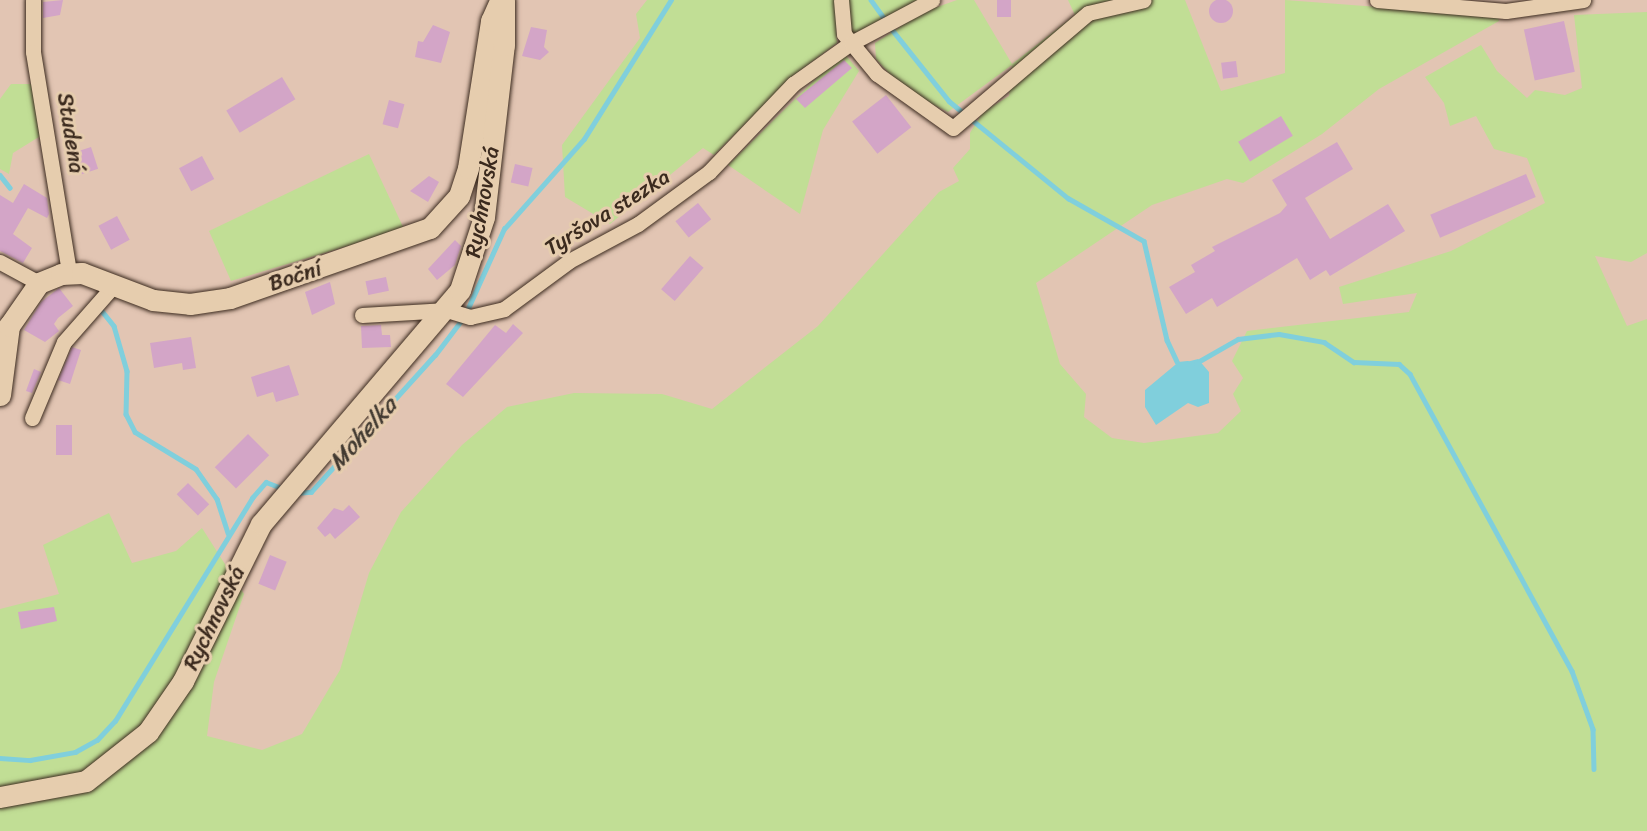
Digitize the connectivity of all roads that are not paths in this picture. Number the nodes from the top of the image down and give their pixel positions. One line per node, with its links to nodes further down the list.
1 (33, 0): 10 (street, Studená)
2 (502, 0): 12 (street, Boční); 13 (street, Rychnovská)
3 (841, 0): 8 (street)
4 (932, 0): 8 (street, Tyršova stezka)
5 (1144, 0): 8 (street)
6 (1377, 0): 7 (street)
7 (1583, 0)
8 (851, 43): 13 (street, Tyršova stezka)
9 (0, 261): 11 (street)
10 (69, 273): 11 (street); 12 (street, Boční)
11 (39, 283): 15 (street)
12 (114, 285): 16 (street)
13 (458, 313): 14 (street, Tyršova stezka); 17 (street, Rychnovská)
14 (362, 315)
15 (0, 395)
16 (32, 418)
17 (0, 797)

